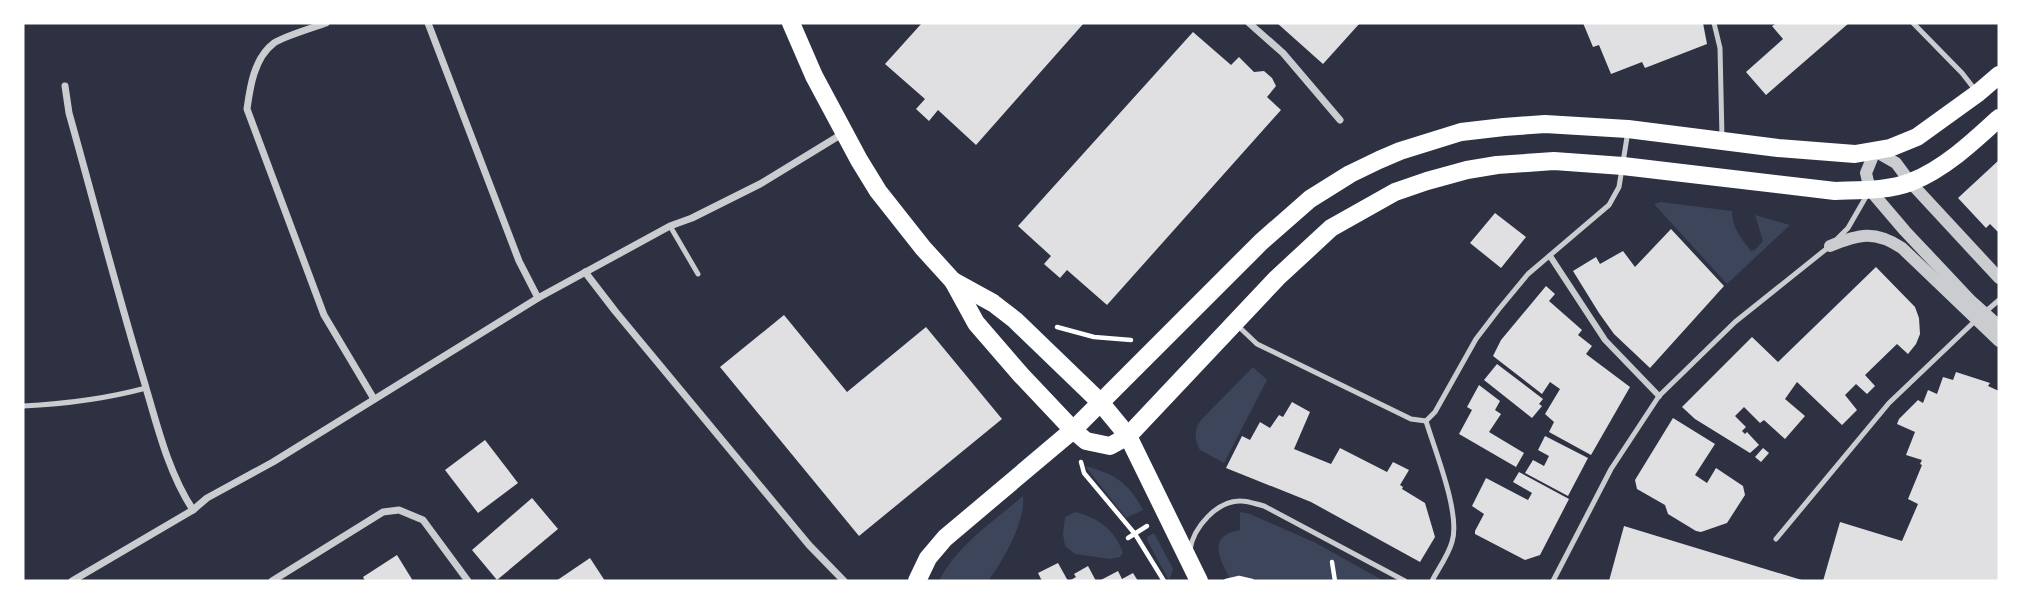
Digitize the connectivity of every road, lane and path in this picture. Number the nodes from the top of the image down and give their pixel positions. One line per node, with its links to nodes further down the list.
1 (326, 23): 36 (street)
2 (428, 23): 26 (street)
3 (791, 23): 13 (main road)
4 (1249, 23): 11 (street)
5 (1714, 23): 14 (lane)
6 (1913, 23): 9 (lane)
7 (1999, 75): 9 (main road)
8 (65, 86): 34 (street)
9 (1978, 93): 15 (main road)
10 (1999, 118): 17 (main road)
11 (1340, 120)
12 (1628, 129): 14 (main road); 16 (lane); 37 (main road)
13 (843, 133): 19 (street); 25 (main road)
14 (1722, 139): 15 (main road)
15 (1875, 150): 17 (street); 18 (street)
16 (1623, 166): 18 (main road); 21 (lane); 29 (main road)
17 (1910, 182): 18 (main road); 24 (street)
18 (1870, 190): 20 (lane); 28 (street)
19 (670, 226): 22 (street); 23 (lane)
20 (1830, 246): 28 (street); 35 (lane)
21 (1550, 256): 35 (street); 39 (lane)
22 (585, 272): 26 (street); 50 (street)
23 (698, 274)
24 (1999, 278)
25 (953, 281): 37 (main road); 40 (main road)
26 (538, 298): 36 (street)
27 (1999, 300): 28 (lane)
28 (1980, 316): 30 (street); 33 (street); 45 (lane)
29 (1234, 322): 39 (lane); 41 (main road)
30 (1999, 326)
31 (1063, 328): 32 (path)
32 (1127, 340)
33 (1999, 341)
34 (146, 388): 38 (lane); 42 (street)
35 (1659, 397): 58 (lane)
36 (374, 399): 42 (street)
37 (1100, 402): 40 (main road); 41 (main road)
38 (23, 406)
39 (1426, 421): 57 (lane)
40 (1073, 430): 41 (main road); 43 (path); 51 (main road)
41 (1128, 436): 46 (main road)
42 (193, 510): 47 (street)
43 (1135, 534): 44 (path); 52 (path)
44 (1128, 538)
45 (1776, 539)
46 (1189, 562): 53 (main road); 56 (lane)
47 (72, 581)
48 (272, 581): 49 (street)
49 (468, 581)
50 (845, 581)
51 (917, 581)
52 (1164, 581)
53 (1199, 581)
54 (1226, 581): 55 (path)
55 (1252, 581)
56 (1405, 581)
57 (1432, 581)
58 (1553, 581)

